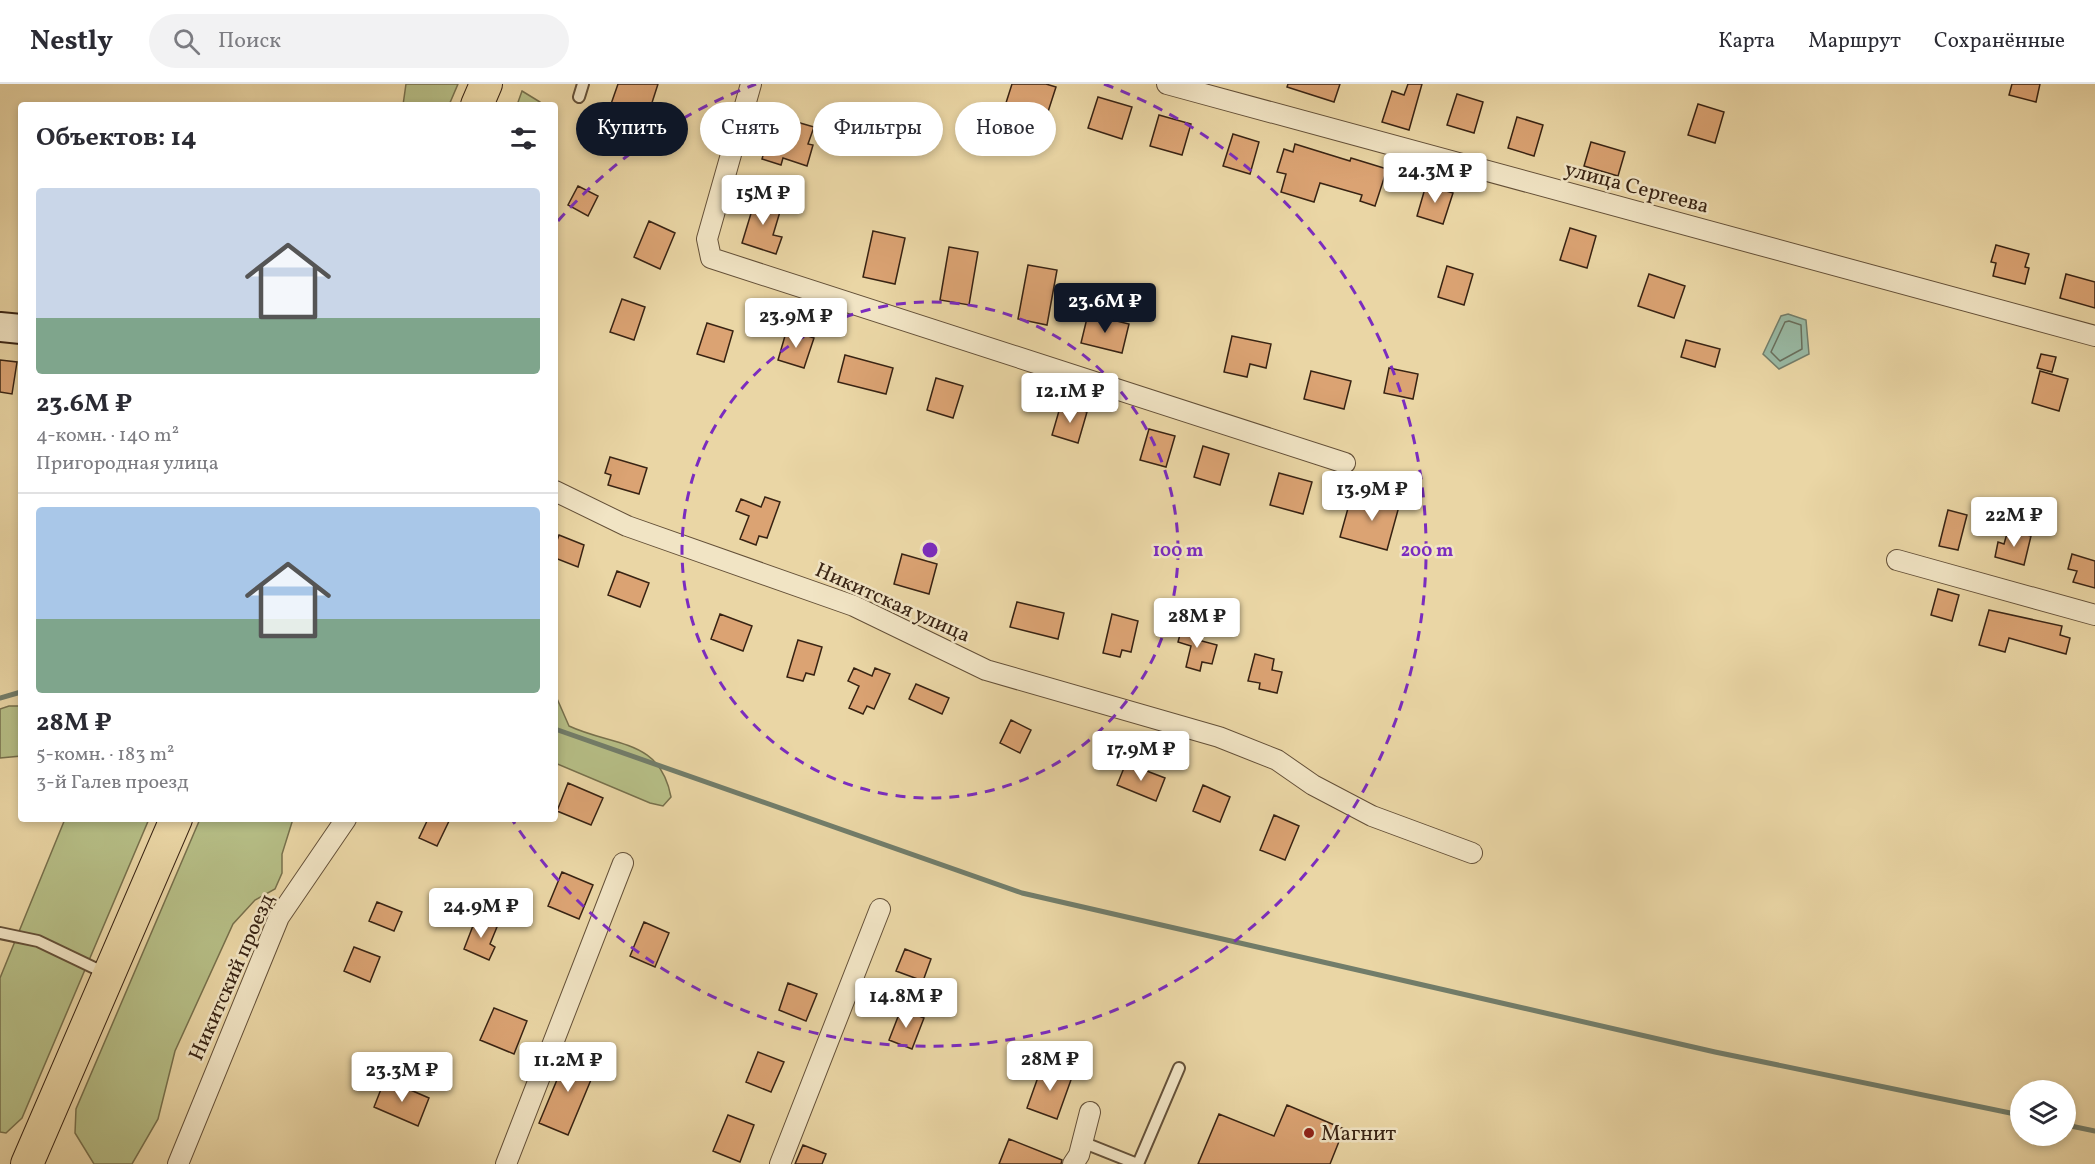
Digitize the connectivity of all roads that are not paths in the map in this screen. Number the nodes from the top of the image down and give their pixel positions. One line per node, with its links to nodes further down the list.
1 (486, 84): 6 (main road)
2 (584, 84): 5 (lane)
3 (751, 84): 10 (street)
4 (1167, 84): 9 (street, улица Сергеева)
5 (579, 97)
6 (478, 102)
7 (0, 327): 8 (street)
8 (18, 329)
9 (2095, 336)
10 (1345, 463)
11 (558, 492): 16 (street, Никитская улица)
12 (1897, 560): 13 (street)
13 (2095, 615)
14 (175, 822): 20 (main road)
15 (344, 822): 25 (street, Никитский проезд)
16 (1472, 853)
17 (623, 863): 26 (street)
18 (880, 909): 27 (street)
19 (0, 933): 20 (lane)
20 (110, 975): 24 (main road)
21 (1179, 1068): 29 (lane)
22 (1090, 1112): 23 (street)
23 (1082, 1142): 28 (street); 29 (lane)
24 (27, 1164)
25 (178, 1164)
26 (506, 1164)
27 (780, 1164)
28 (1073, 1164)
29 (1138, 1164)

